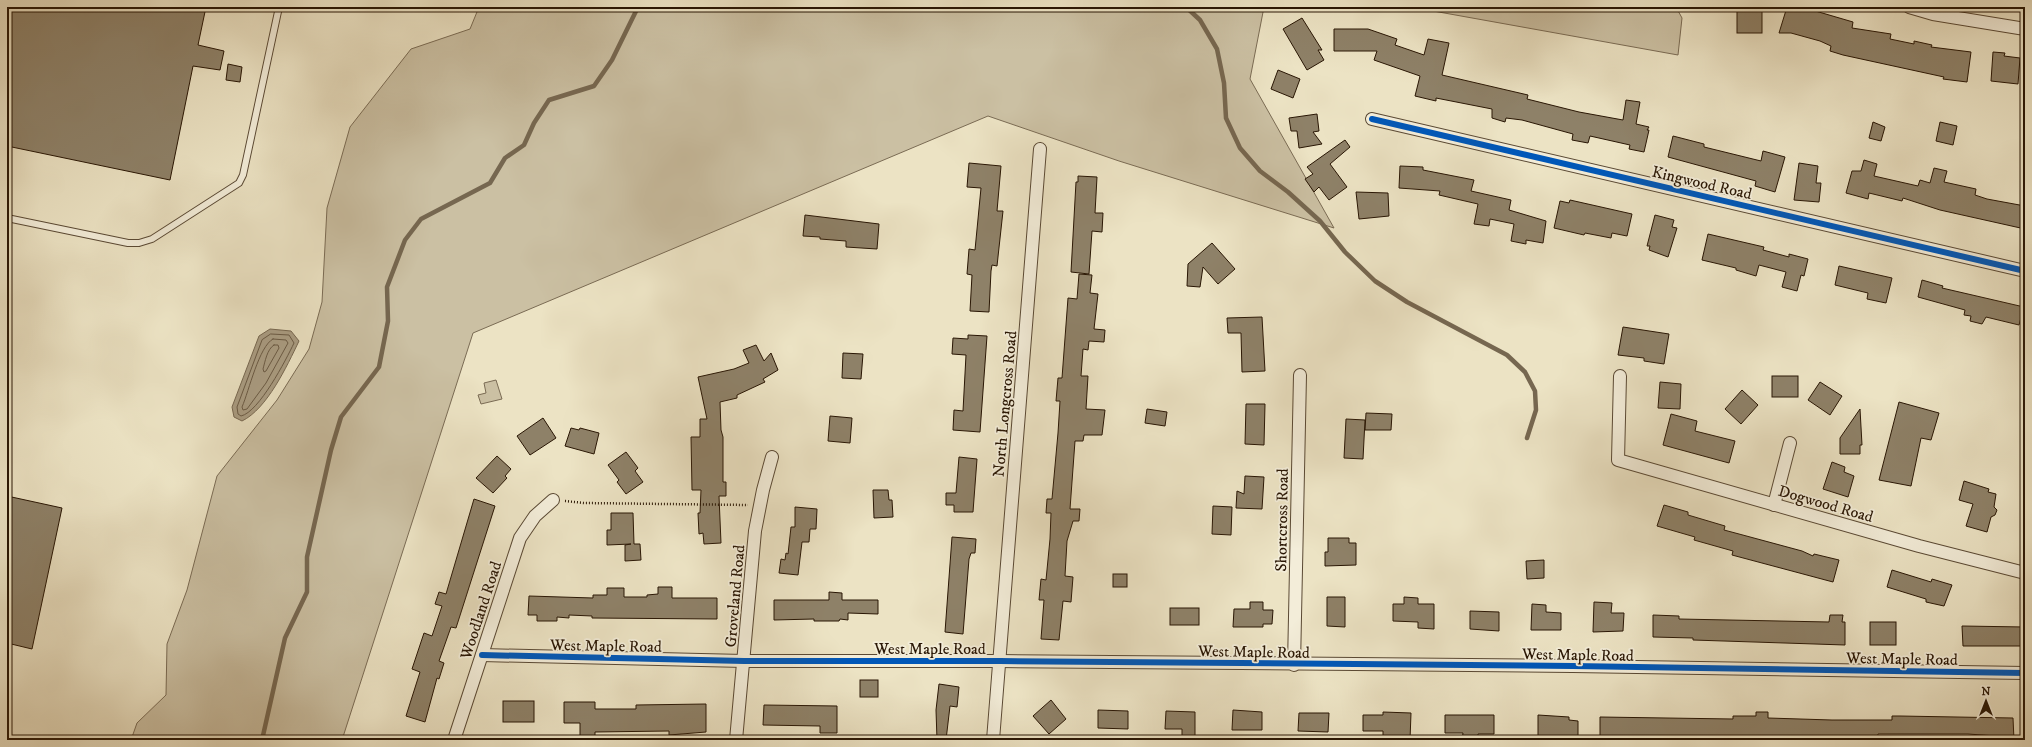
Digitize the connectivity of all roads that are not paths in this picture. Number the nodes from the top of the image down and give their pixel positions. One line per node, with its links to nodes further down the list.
1 (279, 7): 6 (lane)
2 (1909, 7): 3 (street)
3 (2025, 29)
4 (1372, 119): 7 (street, Kingwood Road)
5 (1040, 149): 17 (street, North Longcross Road)
6 (7, 218)
7 (2025, 271)
8 (1300, 375): 18 (street, Shortcross Road)
9 (1620, 376): 13 (street, Dogwood Road)
10 (1790, 443): 13 (street)
11 (772, 457): 16 (street, Groveland Road)
12 (553, 500): 15 (street, Woodland Road)
13 (1774, 505): 14 (street, Dogwood Road)
14 (2025, 573)
15 (482, 655): 16 (street, West Maple Road); 20 (street, Woodland Road)
16 (744, 660): 17 (street, West Maple Road); 21 (street, Groveland Road)
17 (1000, 661): 18 (street, West Maple Road); 22 (street, North Longcross Road)
18 (1294, 665): 19 (street, West Maple Road)
19 (2025, 673)
20 (454, 740)
21 (736, 740)
22 (994, 740)

